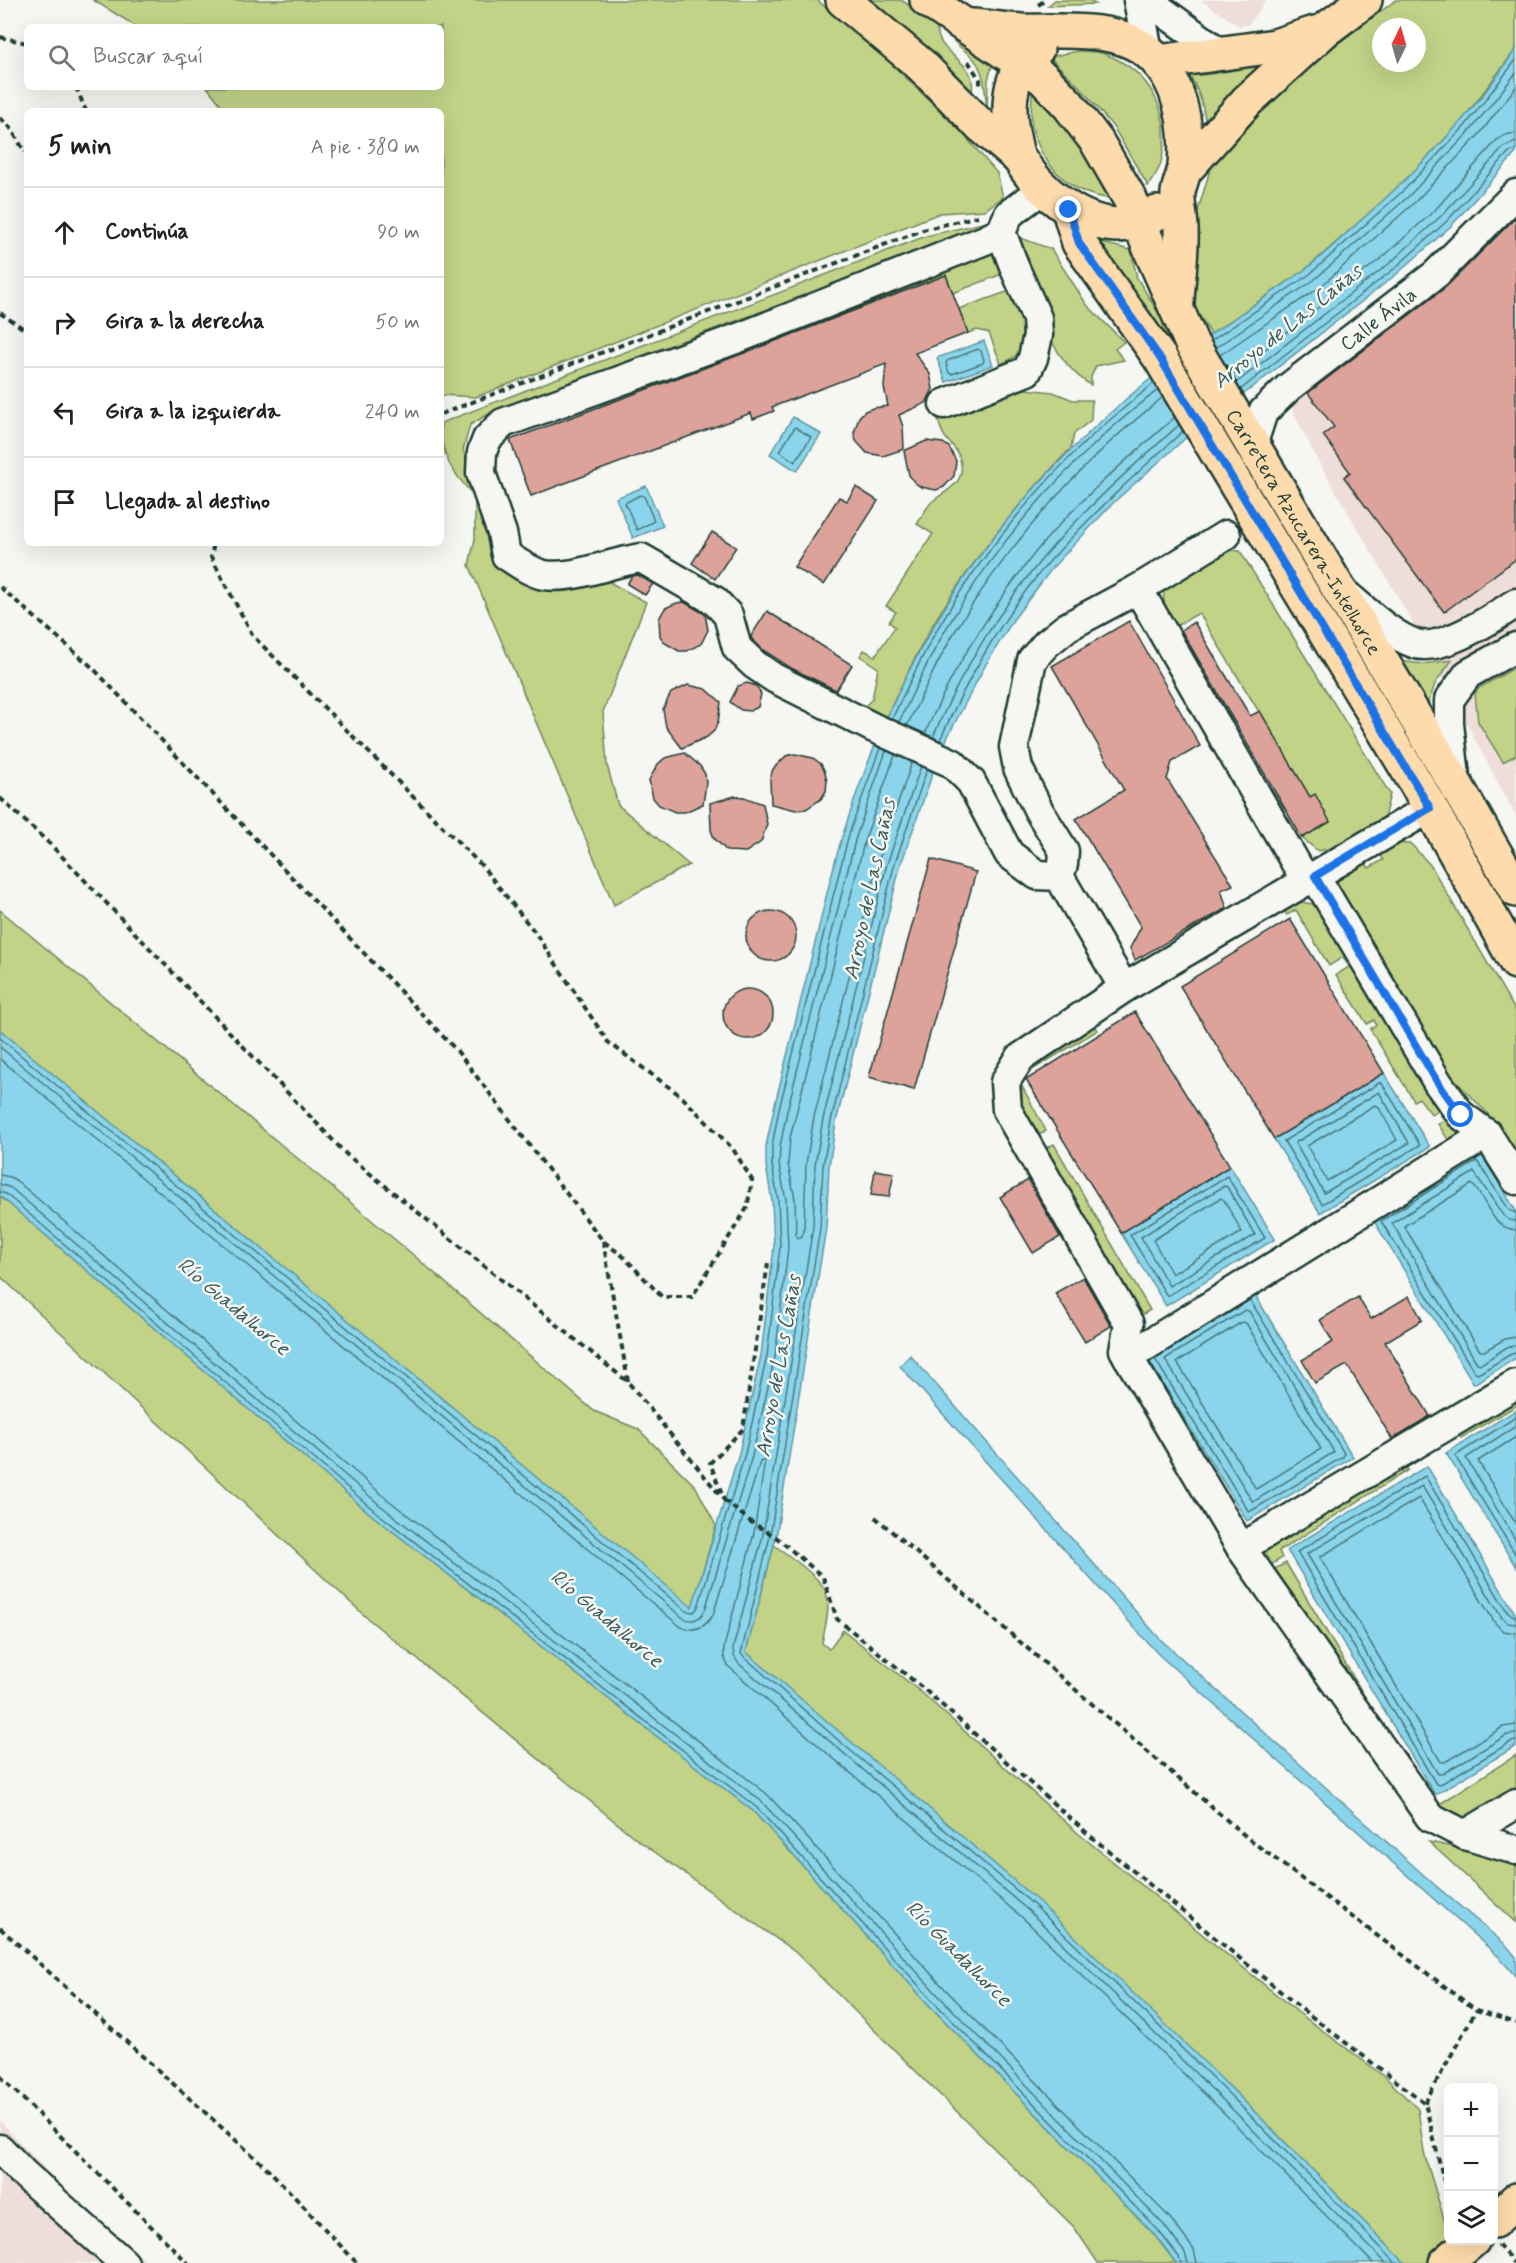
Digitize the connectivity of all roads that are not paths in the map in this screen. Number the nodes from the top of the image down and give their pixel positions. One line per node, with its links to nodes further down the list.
1 (843, 0): 12 (main road)
2 (927, 0): 6 (main road, Carretera Azucarera-Intelhorce)
3 (1138, 0): 10 (street)
4 (1147, 0): 9 (street)
5 (1365, 0): 7 (main road)
6 (964, 25): 8 (main road); 11 (main road, Carretera Azucarera-Intelhorce)
7 (1325, 30): 9 (main road); 13 (main road)
8 (1089, 32): 10 (main road); 11 (main road)
9 (1222, 54): 10 (main road)
10 (1153, 56): 13 (main road)
11 (1022, 63): 12 (main road); 17 (main road, Carretera Azucarera-Intelhorce)
12 (1018, 157): 14 (main road)
13 (1181, 182): 17 (main road); 19 (main road)
14 (1044, 188): 16 (main road); 18 (street)
15 (1516, 194): 21 (street, Calle Ávila)
16 (1069, 210): 17 (main road); 28 (main road, Carretera Azucarera-Intelhorce)
17 (1138, 222): 19 (main road, Carretera Azucarera-Intelhorce)
18 (1005, 223): 20 (street); 29 (street)
19 (1176, 309): 21 (main road, Carretera Azucarera-Intelhorce)
20 (944, 404)
21 (1252, 446): 24 (main road, Carretera Azucarera-Intelhorce)
22 (1226, 535): 23 (street)
23 (1138, 589): 29 (street); 30 (street)
24 (1338, 589): 25 (street); 27 (main road, Carretera Azucarera-Intelhorce)
25 (1516, 603)
26 (1516, 647): 27 (street)
27 (1456, 785): 31 (main road, Carretera Azucarera-Intelhorce)
28 (1430, 808): 30 (street); 32 (main road, Carretera Azucarera-Intelhorce)
29 (1059, 876): 33 (street)
30 (1310, 879): 33 (street); 34 (street)
31 (1516, 890)
32 (1516, 962)
33 (1124, 988): 36 (street)
34 (1487, 1134): 35 (street); 37 (street)
35 (1516, 1180)
36 (1129, 1324): 37 (street); 38 (street)
37 (1171, 1330): 38 (street)
38 (1128, 1357): 40 (street)
39 (1516, 1384): 40 (street)
40 (1241, 1548): 42 (street)
41 (1516, 1804): 42 (street)
42 (1465, 1835): 43 (street)
43 (1516, 1850)
44 (0, 2149): 49 (street)
45 (1516, 2200): 47 (main road)
46 (1516, 2207): 48 (main road)
47 (1498, 2219)
48 (1498, 2220)
49 (124, 2263)

